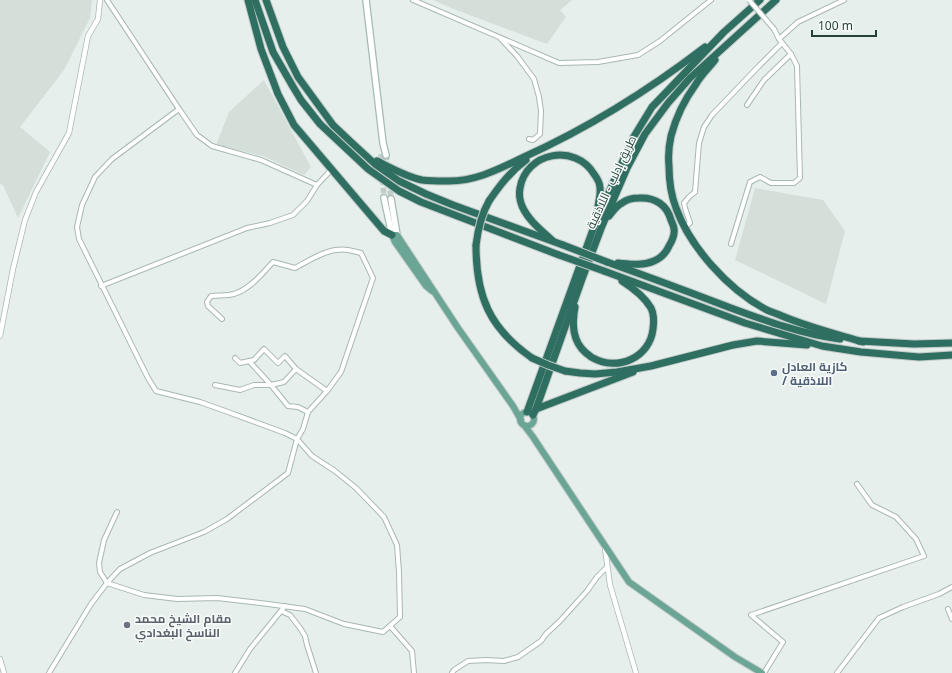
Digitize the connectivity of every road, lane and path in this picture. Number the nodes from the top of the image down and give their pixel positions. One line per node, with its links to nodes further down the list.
1 (100, 0): 38 (street)
2 (107, 0): 19 (street)
3 (248, 0): 24 (highway)
4 (255, 0): 34 (highway, bridge)
5 (266, 0): 23 (highway)
6 (366, 0): 22 (main road)
7 (413, 0): 14 (street)
8 (711, 0): 14 (street)
9 (749, 0): 16 (street, bridge)
10 (760, 0): 13 (highway, طريق إدلب - اللاذقية)
11 (776, 0): 15 (highway, طريق إدلب - اللاذقية)
12 (844, 0): 16 (street)
13 (724, 32): 21 (highway); 28 (highway, طريق إدلب - اللاذقية)
14 (499, 37): 20 (street)
15 (733, 38): 28 (highway, طريق إدلب - اللاذقية); 29 (highway)
16 (780, 41): 17 (street); 29 (street)
17 (791, 54): 18 (street); 32 (street)
18 (747, 104)
19 (179, 109): 25 (street); 36 (street)
20 (529, 139)
21 (552, 144): 23 (highway); 45 (highway, bridge)
22 (383, 154)
23 (368, 156): 31 (highway)
24 (332, 169): 25 (street); 30 (highway)
25 (318, 185): 36 (street)
26 (384, 198): 30 (main road)
27 (391, 199): 30 (main road)
28 (598, 225): 31 (highway); 33 (highway); 35 (highway, طريق إدلب - اللاذقية); 52 (highway, طريق إدلب - اللاذقية)
29 (685, 227): 39 (highway)
30 (394, 235): 50 (main road)
31 (555, 243): 33 (highway, bridge)
32 (731, 244)
33 (608, 262): 39 (highway)
34 (604, 271): 35 (highway); 41 (highway)
35 (582, 279): 52 (highway, طريق إدلب - اللاذقية)
36 (101, 286): 55 (street)
37 (222, 319): 49 (street)
38 (0, 336)
39 (863, 342): 40 (highway)
40 (952, 343)
41 (822, 346): 42 (highway); 45 (highway)
42 (952, 355)
43 (236, 358): 44 (street)
44 (250, 361): 46 (street); 48 (street)
45 (650, 366): 52 (highway)
46 (296, 369): 48 (street); 49 (street)
47 (215, 384): 48 (street)
48 (271, 385): 51 (street)
49 (327, 391): 51 (street)
50 (513, 406): 52 (main road); 53 (main road)
51 (308, 412): 55 (street)
52 (531, 414): 53 (main road); 53 (main road); 54 (main road)
53 (522, 422): 54 (main road)
54 (533, 437): 58 (main road)
55 (297, 439): 60 (street); 66 (street)
56 (857, 484): 75 (street)
57 (117, 512): 60 (street)
58 (605, 548): 59 (street); 75 (main road)
59 (608, 567): 73 (street); 74 (street)
60 (107, 583): 62 (street); 69 (street)
61 (952, 587): 76 (street)
62 (285, 606): 64 (street); 66 (street)
63 (948, 609): 65 (street)
64 (281, 611): 70 (street); 71 (street)
65 (952, 619)
66 (390, 626): 72 (street)
67 (0, 659): 68 (street)
68 (4, 673)
69 (49, 673)
70 (235, 673)
71 (316, 673)
72 (414, 673)
73 (452, 673)
74 (636, 673)
75 (763, 673)
76 (837, 673)

